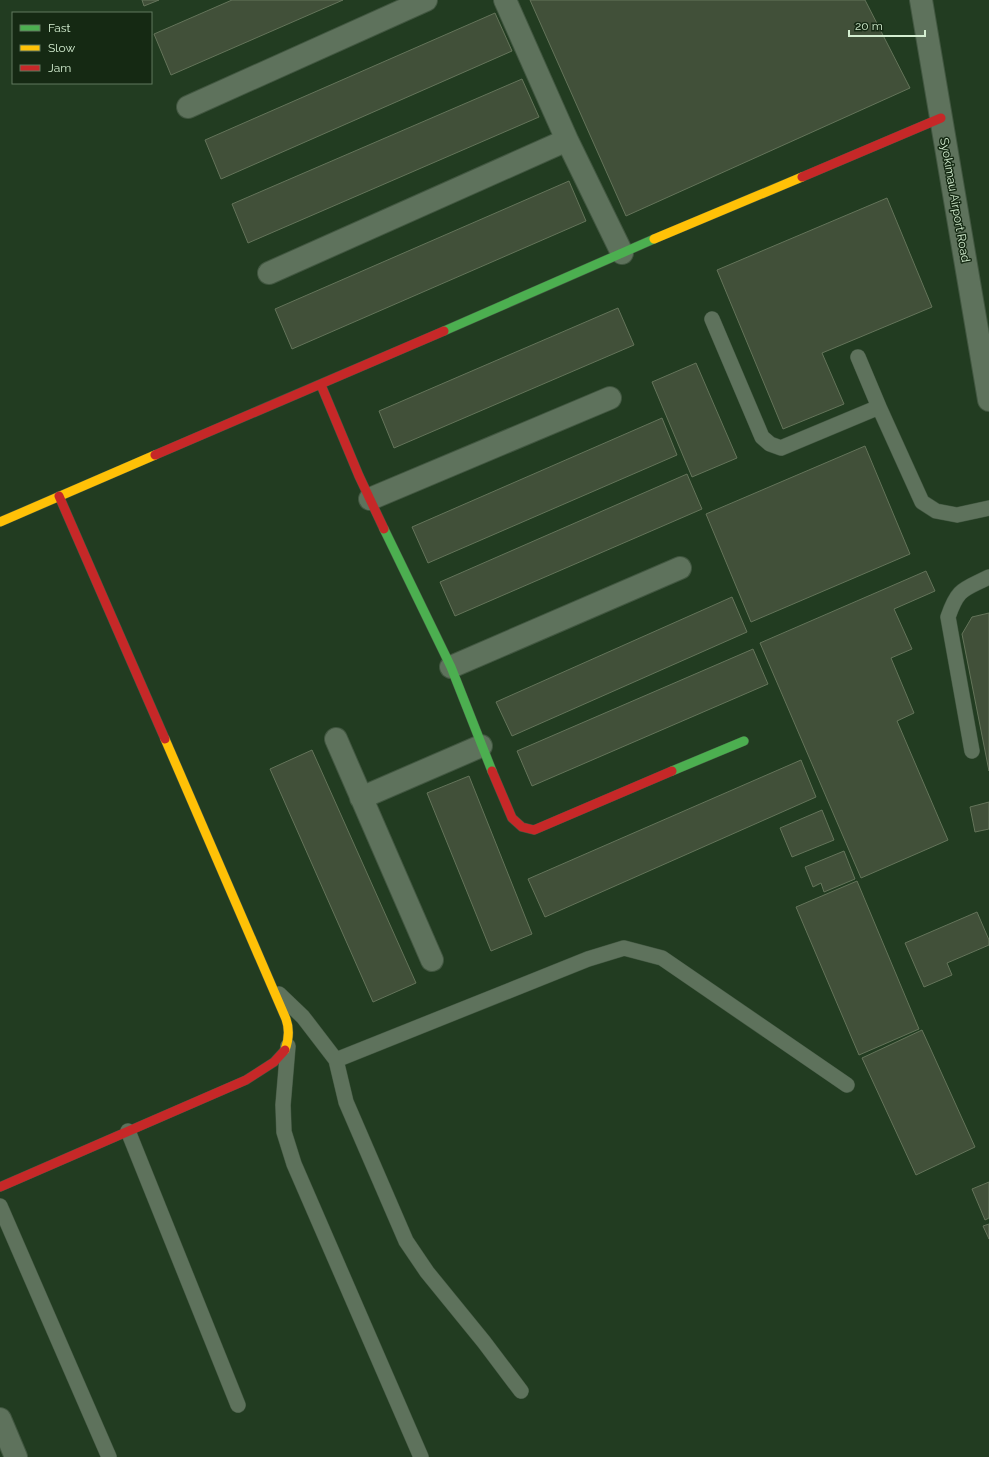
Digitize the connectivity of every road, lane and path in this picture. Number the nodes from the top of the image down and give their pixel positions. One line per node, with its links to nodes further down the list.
1 (426, 0): 4 (street)
2 (505, 0): 6 (street)
3 (921, 0): 5 (street, Syokimau Airport Road)
4 (188, 106)
5 (941, 118): 7 (street); 13 (street, Syokimau Airport Road)
6 (567, 140): 7 (street); 8 (street)
7 (622, 252): 11 (street)
8 (269, 273)
9 (712, 319): 14 (lane)
10 (858, 357): 14 (lane)
11 (321, 385): 15 (street); 16 (street)
12 (610, 398): 16 (street)
13 (989, 400)
14 (879, 407): 17 (lane)
15 (59, 496): 18 (street); 28 (street)
16 (370, 499): 21 (street)
17 (989, 508)
18 (0, 522)
19 (680, 568): 21 (street)
20 (989, 577): 25 (lane)
21 (451, 667): 24 (street)
22 (336, 739): 26 (street)
23 (744, 741): 24 (street)
24 (480, 746): 26 (street)
25 (972, 751)
26 (361, 798): 27 (street)
27 (432, 960)
28 (273, 988): 29 (street); 30 (lane)
29 (288, 1046): 32 (street); 40 (lane)
30 (336, 1060): 31 (lane); 35 (lane)
31 (847, 1085)
32 (128, 1132): 33 (street); 36 (lane)
33 (0, 1187)
34 (0, 1206): 39 (lane)
35 (521, 1391)
36 (238, 1405)
37 (0, 1419): 38 (street)
38 (16, 1457)
39 (108, 1457)
40 (421, 1457)

